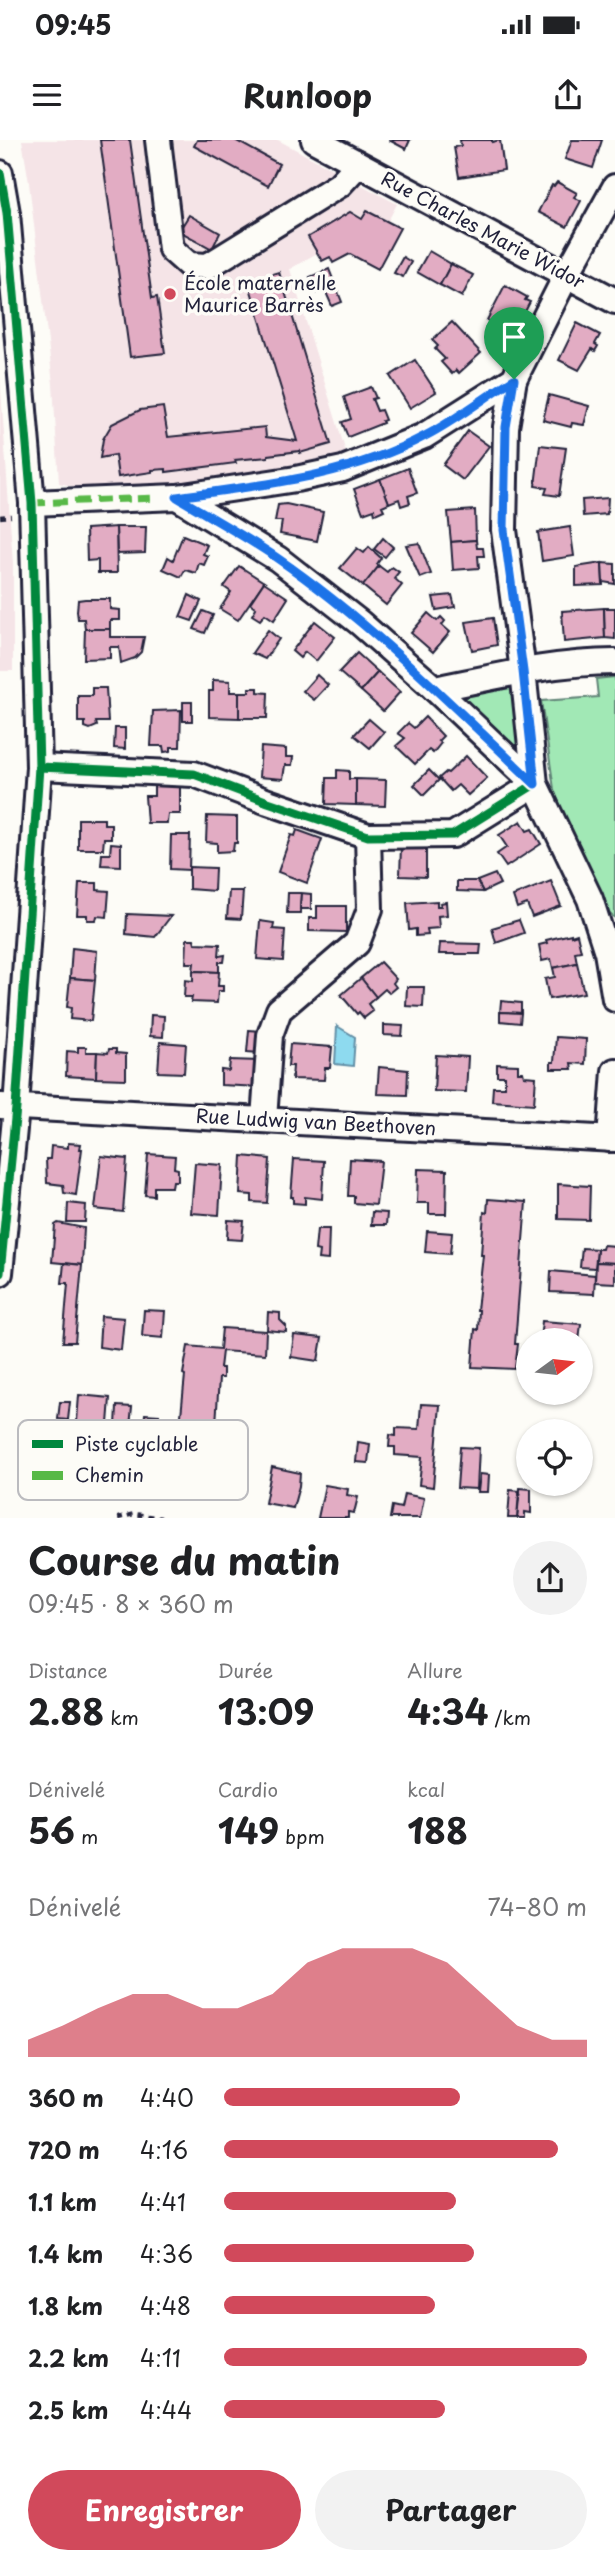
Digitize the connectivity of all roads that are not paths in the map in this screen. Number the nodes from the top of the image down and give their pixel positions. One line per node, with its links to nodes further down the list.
1 (158, 140): 3 (street)
2 (314, 140): 3 (street, Rue Charles Marie Widor)
3 (355, 162): 6 (street, Rue Charles Marie Widor)
4 (0, 173): 10 (street)
5 (615, 187): 6 (street)
6 (567, 274): 7 (street, Rue Charles Marie Widor); 8 (street)
7 (615, 301)
8 (514, 379): 9 (street); 12 (street)
9 (177, 497): 10 (street); 13 (street)
10 (32, 503): 14 (street)
11 (615, 662): 12 (street)
12 (523, 671): 13 (street); 15 (street)
13 (435, 689): 15 (street)
14 (39, 767): 16 (street); 20 (street)
15 (535, 784): 16 (street); 17 (street)
16 (368, 836): 21 (street)
17 (611, 950): 18 (street)
18 (615, 999)
19 (615, 1071): 22 (street)
20 (8, 1107): 21 (street, Rue Ludwig van Beethoven); 23 (street)
21 (264, 1119): 22 (street, Rue Ludwig van Beethoven)
22 (612, 1139)
23 (0, 1273)

